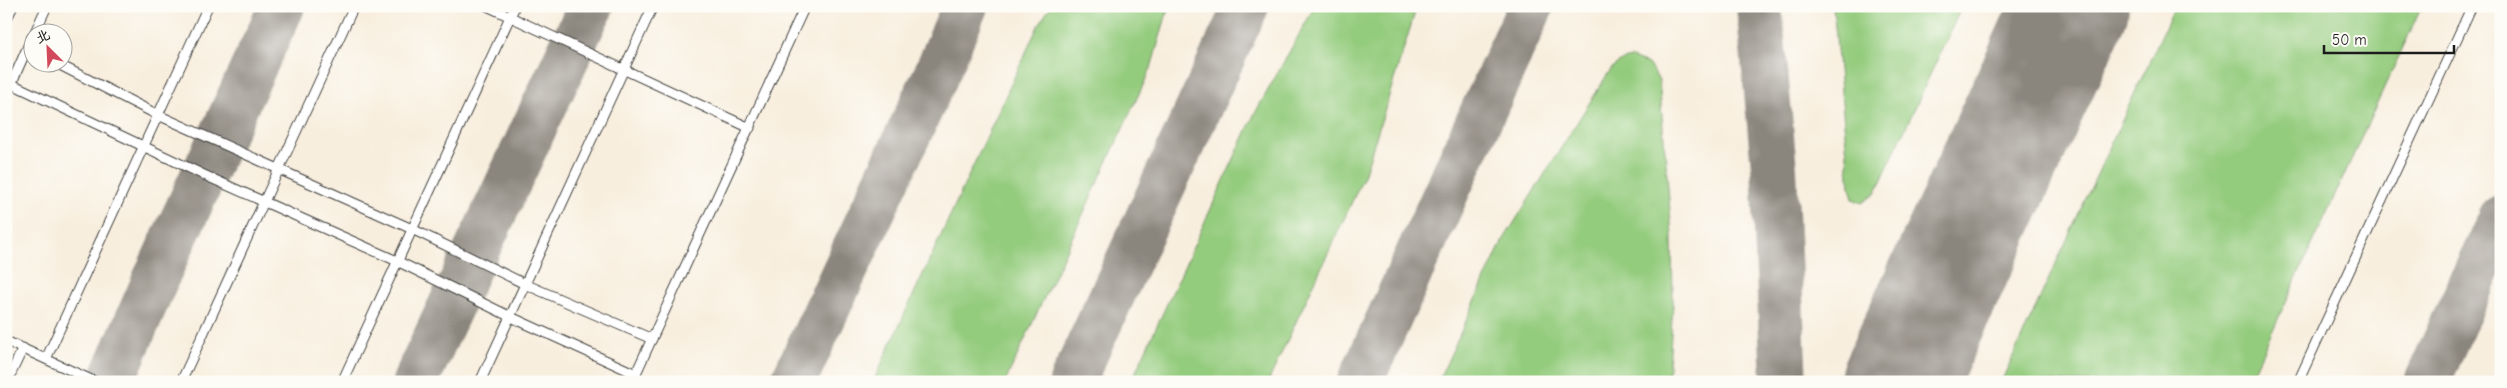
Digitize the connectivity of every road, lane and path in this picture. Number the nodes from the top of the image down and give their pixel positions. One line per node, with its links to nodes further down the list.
1 (12, 6): 11 (lane)
2 (47, 6): 12 (lane)
3 (208, 6): 18 (lane)
4 (354, 6): 21 (lane)
5 (487, 6): 10 (lane)
6 (515, 6): 10 (lane)
7 (653, 6): 14 (lane)
8 (805, 6): 19 (lane)
9 (2472, 6): 37 (lane)
10 (510, 17): 14 (lane); 23 (lane)
11 (6, 20)
12 (40, 22)
13 (22, 66): 16 (lane)
14 (625, 70): 19 (lane); 25 (lane)
15 (72, 71): 18 (lane)
16 (12, 84): 17 (lane); 20 (lane)
17 (6, 96)
18 (158, 115): 20 (lane); 21 (lane)
19 (750, 128): 27 (lane)
20 (144, 147): 22 (lane); 30 (lane)
21 (279, 169): 22 (lane); 23 (lane)
22 (264, 203): 24 (lane); 34 (lane)
23 (412, 230): 24 (lane); 25 (lane)
24 (398, 261): 26 (lane); 35 (lane)
25 (526, 285): 26 (lane); 27 (lane)
26 (511, 317): 31 (lane); 36 (lane)
27 (652, 340): 31 (lane)
28 (6, 341): 29 (lane)
29 (23, 348): 30 (lane); 32 (lane)
30 (46, 359): 33 (lane)
31 (634, 378)
32 (8, 382)
33 (96, 382)
34 (180, 382)
35 (342, 382)
36 (480, 382)
37 (2298, 382)

